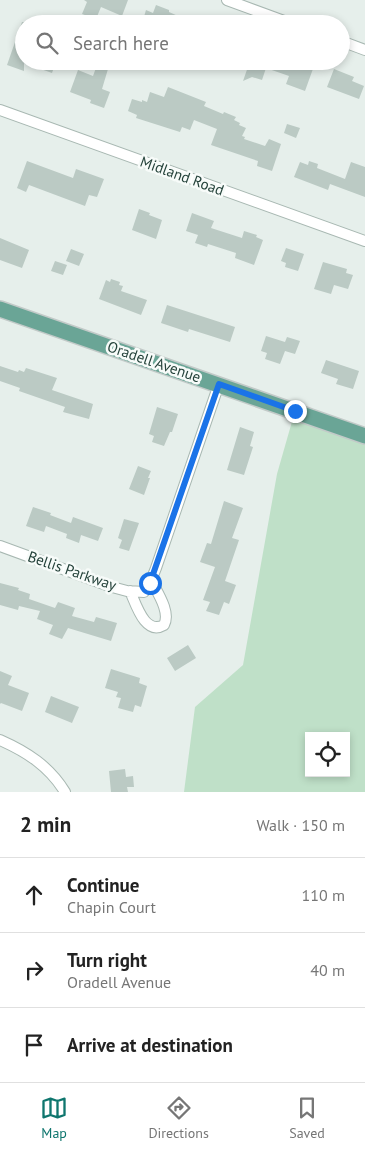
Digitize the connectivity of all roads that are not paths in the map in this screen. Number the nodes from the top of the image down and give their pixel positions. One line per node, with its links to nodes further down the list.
1 (227, 0): 2 (street)
2 (268, 15)
3 (350, 45): 4 (street)
4 (365, 50)
5 (0, 110): 6 (street, Midland Road)
6 (365, 241)
7 (0, 308): 8 (main road, Oradell Avenue)
8 (219, 384): 9 (main road, Oradell Avenue); 11 (street)
9 (365, 436)
10 (0, 546): 12 (street, Bellis Parkway)
11 (151, 580): 12 (street, Bellis Parkway); 12 (street)
12 (130, 591)
13 (0, 740): 14 (street)
14 (65, 792)

